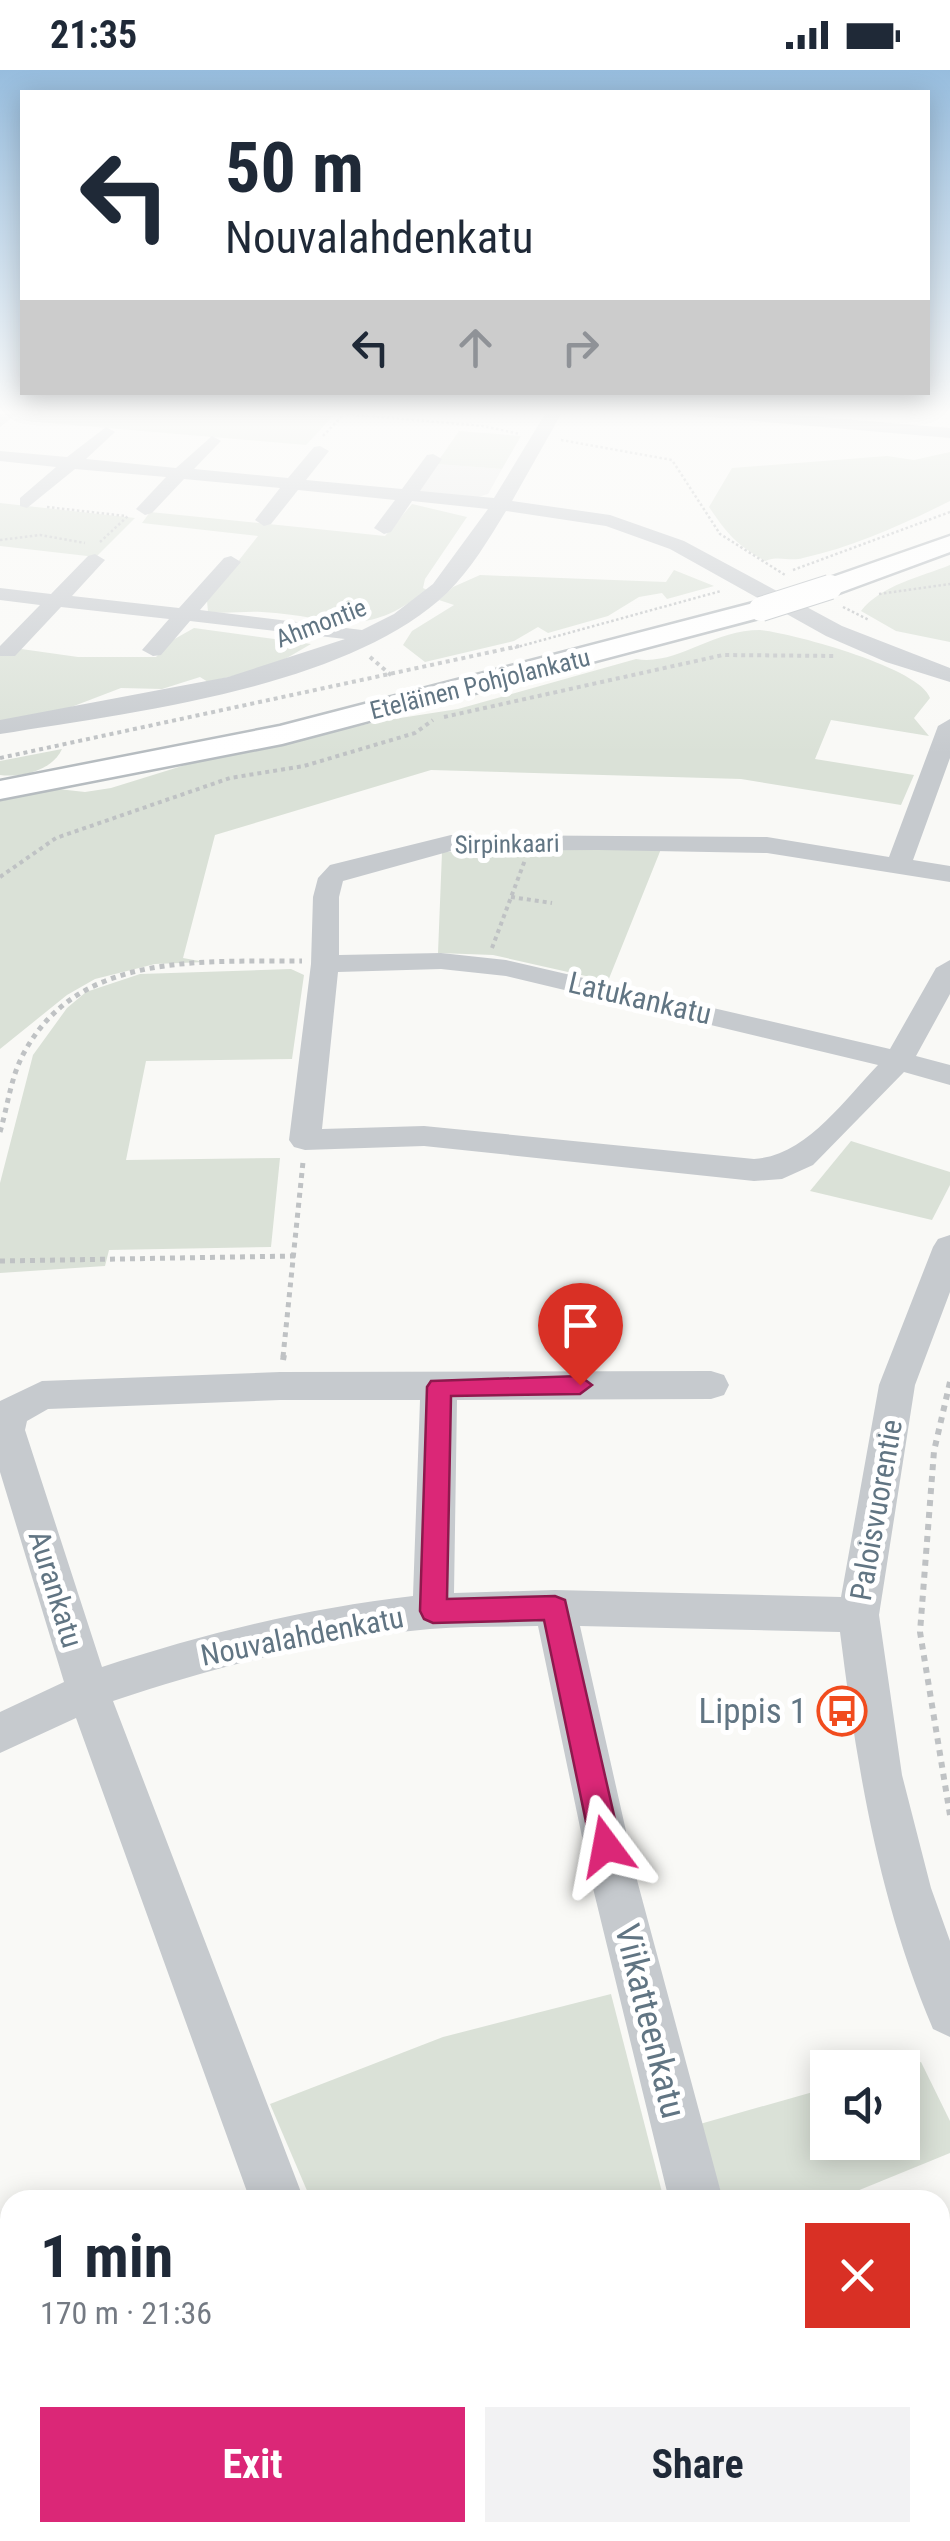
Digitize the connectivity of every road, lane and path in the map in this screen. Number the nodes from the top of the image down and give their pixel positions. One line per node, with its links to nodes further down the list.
1 (117, 524): 9 (path)
2 (387, 524): 6 (street)
3 (485, 524): 22 (street, Ahmontie)
4 (619, 524): 15 (street)
5 (917, 524): 11 (path)
6 (384, 528)
7 (0, 540): 9 (path)
8 (950, 543): 16 (main road, Eteläinen Pohjolankatu)
9 (96, 554): 18 (street)
10 (231, 562): 20 (street)
11 (783, 574): 12 (path); 15 (path)
12 (799, 583)
13 (950, 584): 17 (path)
14 (0, 594): 18 (street)
15 (754, 596): 16 (main road, Eteläinen Pohjolankatu, bridge); 23 (street); 29 (path); 30 (main road, Eteläinen Pohjolankatu)
16 (838, 596): 19 (path); 19 (path)
17 (870, 596)
18 (57, 600): 20 (street); 25 (street)
19 (848, 610): 21 (path)
20 (184, 614): 22 (street); 24 (street)
21 (876, 624)
22 (368, 638): 28 (street, Ahmontie)
23 (866, 645): 26 (street); 34 (path)
24 (152, 650)
25 (7, 651)
26 (950, 675)
27 (950, 726): 32 (street)
28 (0, 727)
29 (0, 758)
30 (0, 790)
31 (528, 842): 32 (street, Sirpinkaari); 35 (path); 37 (street, Sirpinkaari)
32 (898, 864): 33 (street, Sirpinkaari)
33 (950, 874)
34 (0, 877)
35 (511, 897): 36 (path); 38 (path)
36 (552, 903)
37 (325, 963): 38 (street, Latukankatu); 42 (path); 43 (street, Sirpinkaari)
38 (486, 966): 40 (street, Latukankatu)
39 (950, 968): 40 (street)
40 (898, 1061): 41 (street, Latukankatu); 43 (street)
41 (950, 1075)
42 (0, 1132)
43 (305, 1140): 45 (path)
44 (950, 1249): 53 (street, Paloisvuorentie)
45 (295, 1256): 46 (path); 48 (path)
46 (0, 1262)
47 (950, 1382): 56 (path)
48 (280, 1386): 50 (street, Aurankatu); 54 (street, Aurankatu)
49 (711, 1386): 50 (street, Aurankatu)
50 (439, 1387): 52 (street)
51 (555, 1608): 52 (street, Nouvalahdenkatu); 53 (street, Nouvalahdenkatu); 60 (street, Viikatteenkatu)
52 (433, 1611): 54 (street, Nouvalahdenkatu)
53 (858, 1615): 58 (street, Paloisvuorentie)
54 (88, 1691): 55 (street, Nouvalahdenkatu); 59 (street, Aurankatu)
55 (0, 1733)
56 (947, 1784): 57 (path)
57 (950, 1815)
58 (950, 2012)
59 (273, 2190)
60 (693, 2190)

